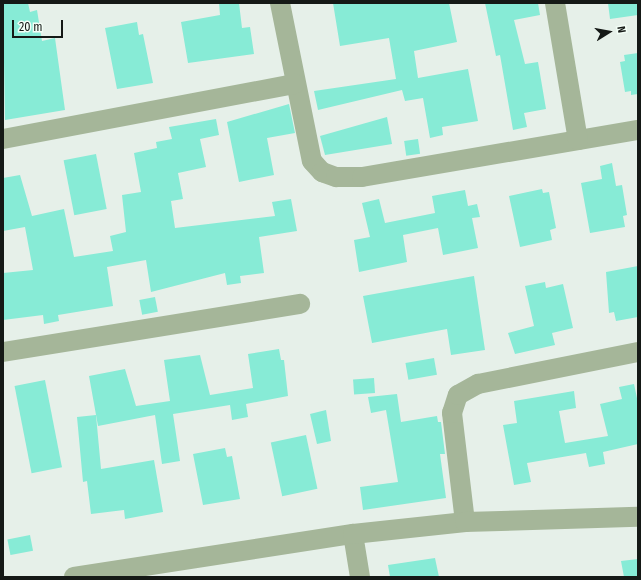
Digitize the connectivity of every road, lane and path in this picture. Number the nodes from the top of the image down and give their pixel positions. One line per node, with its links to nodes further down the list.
1 (280, 3): 3 (street)
2 (555, 3): 6 (street)
3 (295, 84): 5 (street); 6 (street)
4 (638, 130): 6 (street)
5 (3, 139)
6 (578, 140)
7 (300, 304): 8 (street)
8 (3, 352)
9 (638, 352): 11 (street)
10 (638, 517): 11 (street)
11 (465, 522): 12 (street)
12 (353, 534): 13 (street); 14 (street)
13 (74, 577)
14 (360, 577)

